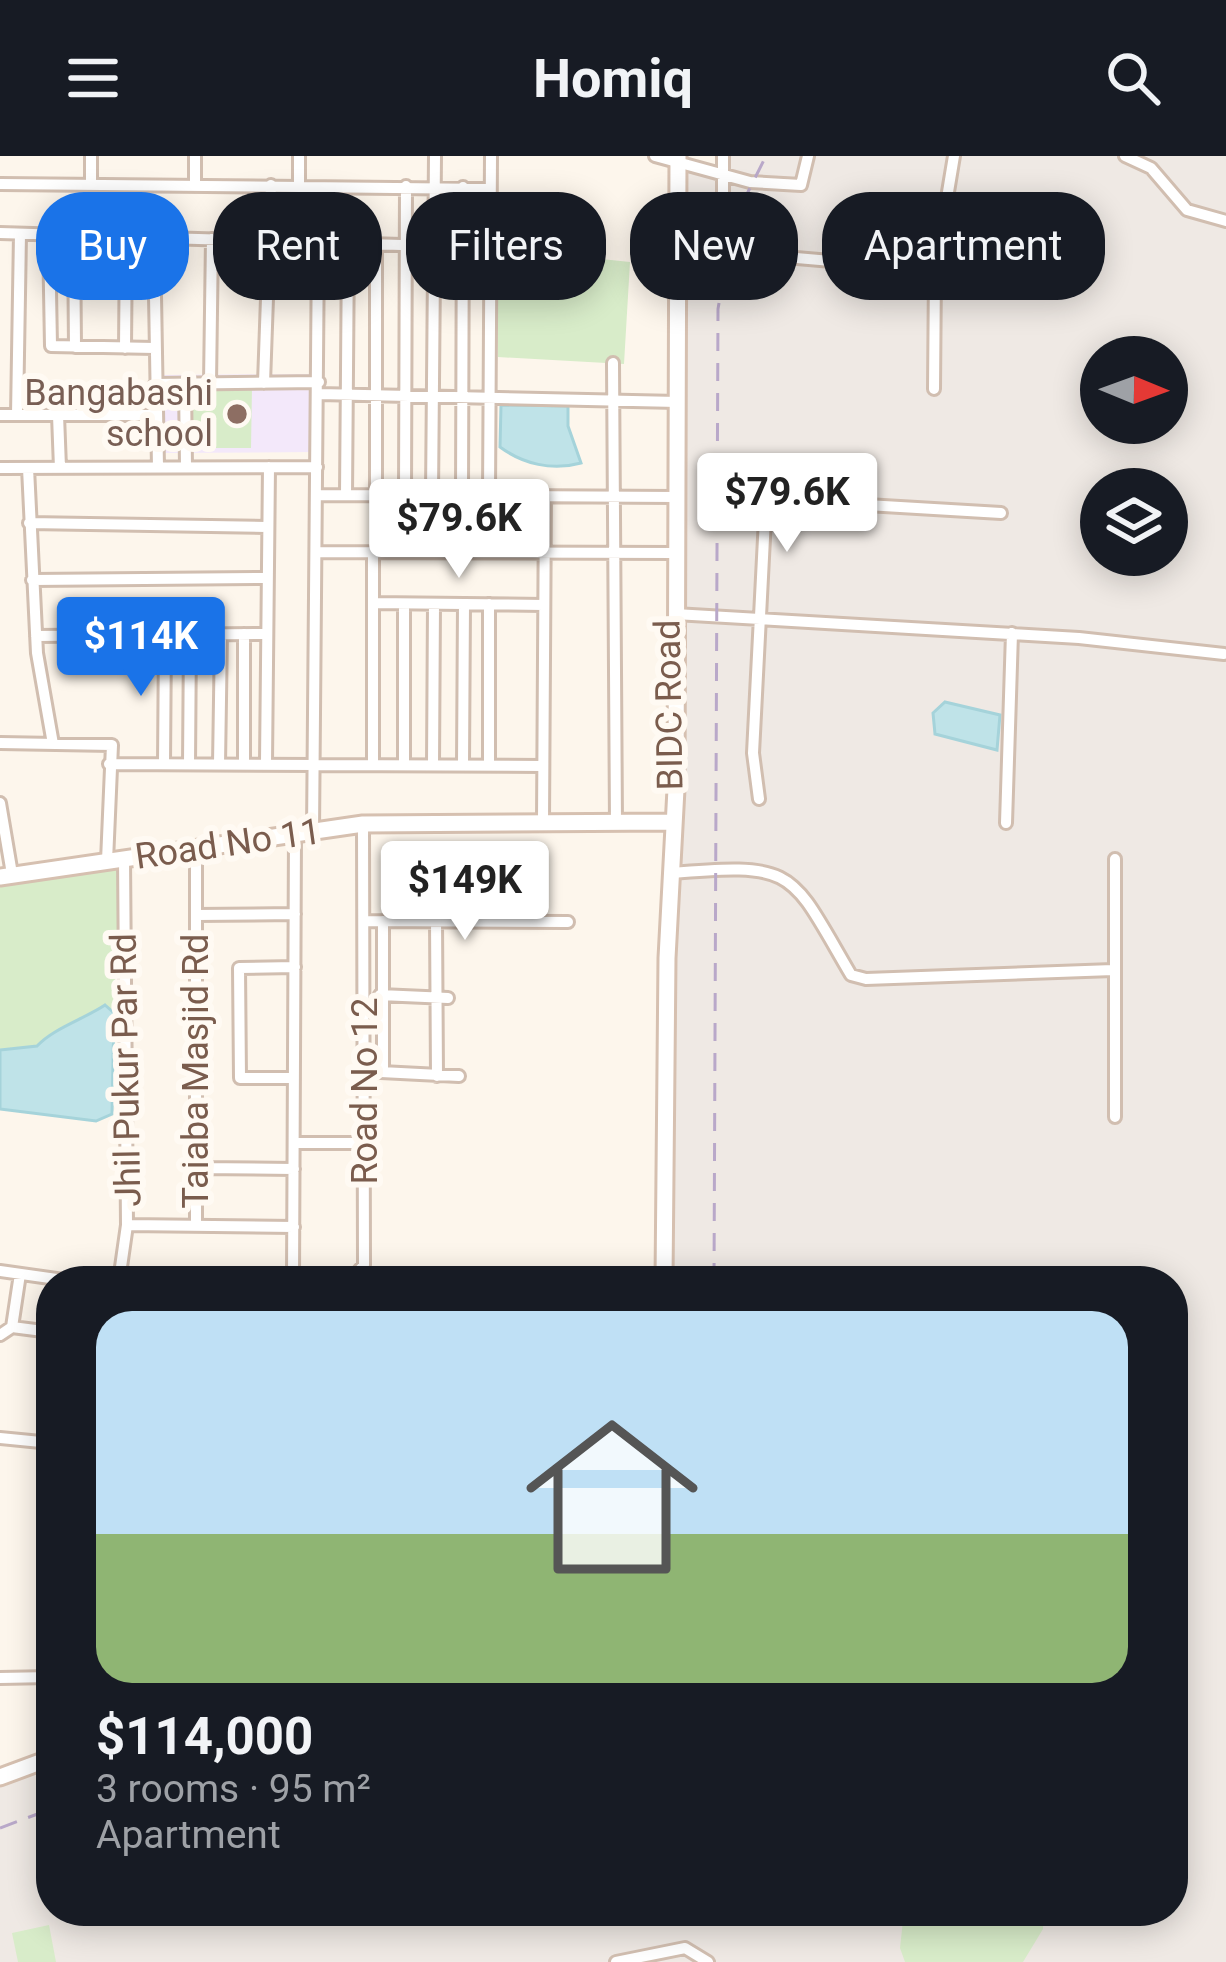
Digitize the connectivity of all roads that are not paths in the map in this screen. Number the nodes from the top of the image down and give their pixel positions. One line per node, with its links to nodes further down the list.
1 (91, 156): 13 (street)
2 (195, 156): 15 (street)
3 (299, 156): 17 (street)
4 (435, 156): 19 (street)
5 (491, 156): 21 (street)
6 (723, 156): 12 (street)
7 (808, 156): 12 (street)
8 (954, 156): 25 (street)
9 (1125, 156): 11 (street)
10 (670, 158): 12 (street); 61 (main road, BIDC Road)
11 (1153, 162): 26 (street)
12 (723, 172): 32 (street)
13 (91, 183): 14 (street); 15 (street)
14 (0, 184)
15 (195, 184): 16 (street)
16 (271, 184): 17 (street); 22 (street)
17 (299, 185): 18 (street)
18 (406, 186): 19 (street); 23 (street)
19 (434, 186): 20 (street); 24 (street)
20 (463, 187): 21 (street); 58 (street)
21 (489, 188): 59 (street)
22 (270, 192)
23 (406, 192)
24 (434, 192)
25 (948, 192)
26 (1226, 221)
27 (0, 233): 28 (street)
28 (20, 234): 29 (street); 65 (street)
29 (36, 235)
30 (189, 239): 31 (street)
31 (212, 239): 48 (street)
32 (822, 260)
33 (50, 300): 44 (street)
34 (75, 300): 44 (street)
35 (125, 300): 45 (street)
36 (155, 300): 46 (street)
37 (265, 300): 49 (street)
38 (318, 300): 52 (street)
39 (348, 300): 54 (street)
40 (376, 300): 55 (street)
41 (407, 300): 56 (street)
42 (434, 300): 57 (street)
43 (935, 300): 53 (street)
44 (75, 346): 45 (street)
45 (125, 348): 46 (street)
46 (155, 348): 50 (street)
47 (613, 363): 60 (street)
48 (210, 383): 49 (street); 51 (street)
49 (264, 383): 52 (street)
50 (155, 384): 51 (street); 63 (street)
51 (185, 384): 67 (street)
52 (319, 388): 54 (street); 69 (street)
53 (934, 389)
54 (348, 394): 55 (street); 74 (street)
55 (376, 395): 56 (street); 75 (street)
56 (407, 395): 57 (street); 76 (street)
57 (434, 396): 58 (street); 77 (street)
58 (462, 397): 59 (street); 78 (street)
59 (491, 397): 60 (street); 79 (street)
60 (611, 399): 61 (street); 81 (street)
61 (673, 401): 82 (main road, BIDC Road)
62 (58, 415): 63 (street); 65 (street); 72 (street)
63 (156, 415): 66 (street)
64 (0, 416): 65 (street)
65 (16, 416)
66 (158, 467): 67 (street); 72 (street)
67 (186, 467): 68 (street)
68 (269, 467): 69 (street); 85 (street)
69 (317, 467): 73 (street)
70 (0, 468): 71 (street)
71 (28, 468): 72 (street); 84 (street)
72 (60, 468)
73 (318, 495): 74 (street); 86 (street)
74 (346, 495): 75 (street)
75 (376, 495): 76 (street)
76 (405, 495): 77 (street)
77 (432, 495): 78 (street)
78 (462, 495): 79 (street)
79 (489, 495): 80 (street)
80 (545, 495): 81 (street); 89 (street)
81 (615, 495): 82 (street); 87 (street)
82 (673, 497): 88 (main road, BIDC Road)
83 (1000, 513): 100 (street)
84 (29, 523): 85 (street); 92 (street)
85 (266, 527): 91 (street)
86 (318, 552): 89 (street); 113 (street)
87 (614, 552): 88 (street); 89 (street); 127 (street)
88 (672, 553): 99 (main road, BIDC Road); 128 (main road, BIDC Road)
89 (544, 554): 98 (street)
90 (373, 556): 93 (street)
91 (266, 578): 92 (street); 104 (street)
92 (32, 580): 107 (street)
93 (373, 603): 94 (street); 118 (street)
94 (404, 604): 95 (street); 119 (street)
95 (434, 604): 96 (street); 120 (street)
96 (464, 604): 97 (street); 121 (street)
97 (489, 604): 98 (street); 122 (street)
98 (544, 605): 123 (street)
99 (675, 614): 100 (street); 128 (main road, BIDC Road)
100 (762, 616): 101 (street); 124 (street)
101 (1012, 633): 108 (street); 130 (street)
102 (221, 634): 103 (street); 106 (street); 117 (street)
103 (244, 634): 104 (street); 111 (street)
104 (266, 634): 112 (street)
105 (165, 635): 106 (street); 107 (street); 115 (street)
106 (190, 635): 116 (street)
107 (36, 636): 110 (street)
108 (1224, 654)
109 (0, 743): 110 (street)
110 (53, 744): 114 (street)
111 (244, 763): 112 (street); 117 (street)
112 (266, 763): 113 (street)
113 (313, 763): 118 (street); 131 (street)
114 (109, 764): 115 (street); 135 (street, Jhil Pukur Par Rd)
115 (164, 764): 116 (street)
116 (189, 764): 117 (street)
117 (220, 764)
118 (373, 764): 119 (street)
119 (404, 764): 120 (street)
120 (434, 764): 121 (street)
121 (463, 765): 122 (street)
122 (489, 765): 123 (street)
123 (543, 766): 126 (street)
124 (759, 799)
125 (0, 803): 137 (street)
126 (543, 822): 127 (main road, Road No 11); 129 (main road, Road No 11)
127 (616, 823): 128 (main road, Road No 11)
128 (672, 823): 136 (main road, BIDC Road)
129 (362, 824): 131 (main road, Road No 11); 141 (street, Road No 12)
130 (1006, 824)
131 (313, 832): 132 (main road, Road No 11)
132 (295, 834): 133 (main road, Road No 11); 138 (street)
133 (196, 847): 135 (main road, Road No 11); 139 (street, Taiaba Masjid Rd)
134 (1115, 859): 145 (street)
135 (115, 860): 137 (main road, Road No 11); 159 (street, Jhil Pukur Par Rd)
136 (671, 873): 145 (street); 165 (main road, BIDC Road)
137 (6, 875)
138 (295, 914): 139 (street); 144 (street)
139 (196, 915): 157 (street, Taiaba Masjid Rd)
140 (436, 920): 142 (street); 143 (street); 148 (street)
141 (364, 921): 142 (street); 146 (street, Road No 12)
142 (383, 921): 147 (street)
143 (568, 922)
144 (295, 967): 153 (street); 153 (street)
145 (1113, 970): 154 (street)
146 (365, 995): 147 (street); 149 (street, Road No 12)
147 (383, 995): 148 (street); 150 (street)
148 (442, 998): 151 (street)
149 (366, 1072): 150 (street); 156 (street, Road No 12)
150 (383, 1072): 151 (street)
151 (437, 1076): 152 (street)
152 (459, 1076)
153 (294, 1078): 155 (street)
154 (1115, 1117)
155 (294, 1143): 156 (street); 158 (street)
156 (367, 1143): 164 (street, Road No 12)
157 (196, 1168): 158 (street); 160 (street, Taiaba Masjid Rd)
158 (294, 1169): 161 (street)
159 (127, 1225): 160 (street, Taiaba Masjid Rd); 162 (street, Jhil Pukur Par Rd)
160 (196, 1226): 161 (street)
161 (294, 1228): 163 (street)
162 (121, 1266)
163 (293, 1266)
164 (362, 1266)
165 (664, 1266)
166 (0, 1271): 167 (street)
167 (20, 1274): 168 (street); 169 (street)
168 (36, 1276)
169 (12, 1327): 170 (street); 171 (street)
170 (36, 1330)
171 (0, 1334)
172 (0, 1438): 173 (street)
173 (36, 1442)
174 (36, 1677): 175 (street)
175 (0, 1678)
176 (36, 1764): 177 (main road)
177 (0, 1777)
178 (616, 1962): 179 (street)
179 (708, 1962)

